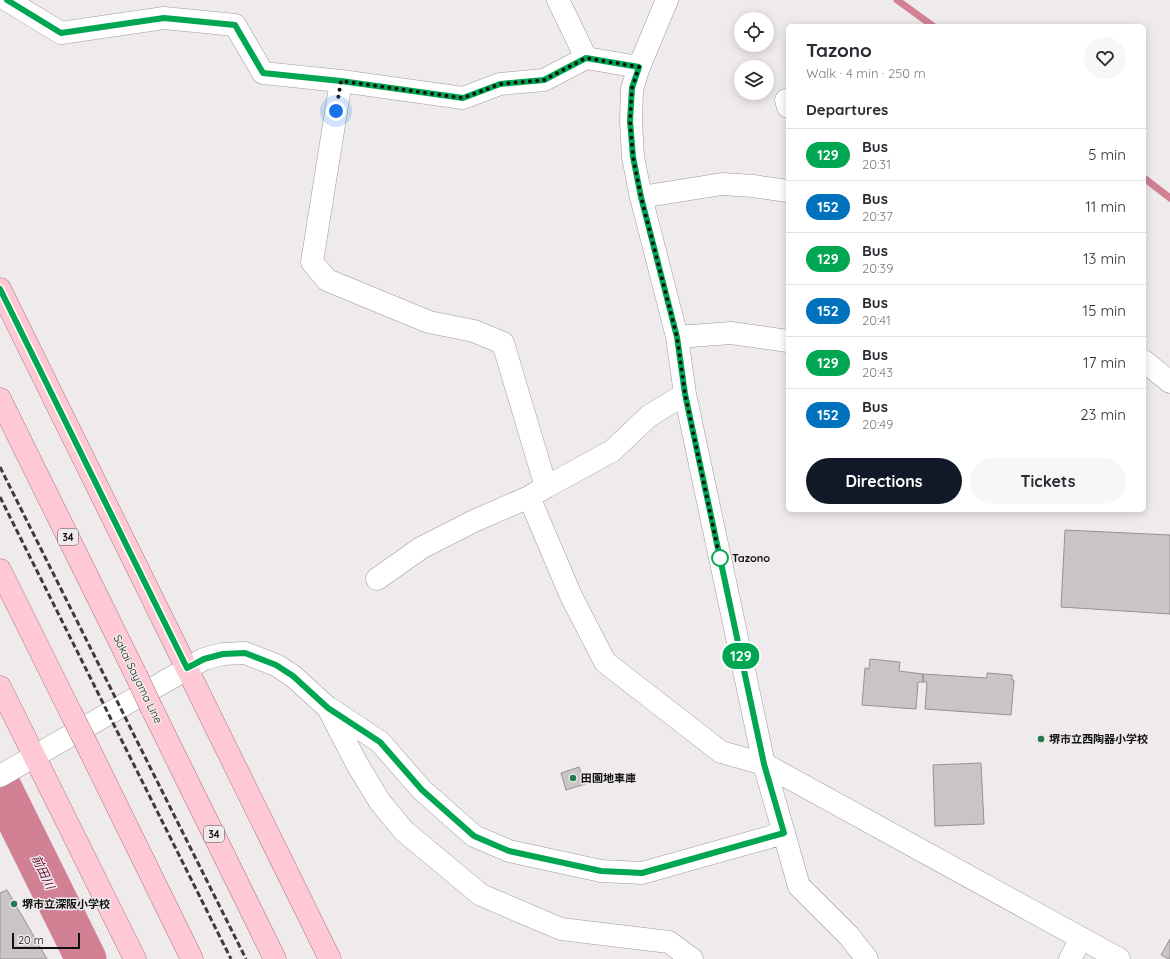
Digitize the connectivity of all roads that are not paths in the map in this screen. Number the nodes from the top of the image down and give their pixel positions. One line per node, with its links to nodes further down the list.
1 (7, 0): 6 (street)
2 (558, 0): 4 (street)
3 (667, 0): 5 (street)
4 (586, 58): 5 (street); 6 (street)
5 (639, 67): 8 (street)
6 (341, 81): 16 (street)
7 (786, 191): 8 (street)
8 (641, 197): 10 (street)
9 (0, 289): 19 (main road)
10 (677, 337): 11 (street); 14 (street)
11 (786, 341)
12 (1146, 363): 13 (street)
13 (1170, 382)
14 (685, 394): 16 (street); 23 (street)
15 (0, 399): 29 (main road, Sakai Sayama Line / 34, bridge)
16 (538, 492): 18 (street); 23 (street)
17 (0, 570): 28 (main road, bridge)
18 (377, 579)
19 (187, 668): 21 (street); 22 (street); 30 (main road)
20 (0, 687): 22 (main road)
21 (328, 708): 25 (street); 31 (street)
22 (34, 756): 24 (street); 27 (main road)
23 (764, 764): 25 (street); 26 (street)
24 (6, 772)
25 (784, 833): 32 (street)
26 (1081, 938): 33 (street); 34 (street)
27 (135, 959)
28 (192, 959)
29 (275, 959)
30 (330, 959)
31 (692, 959)
32 (867, 959)
33 (1070, 959)
34 (1119, 959)

